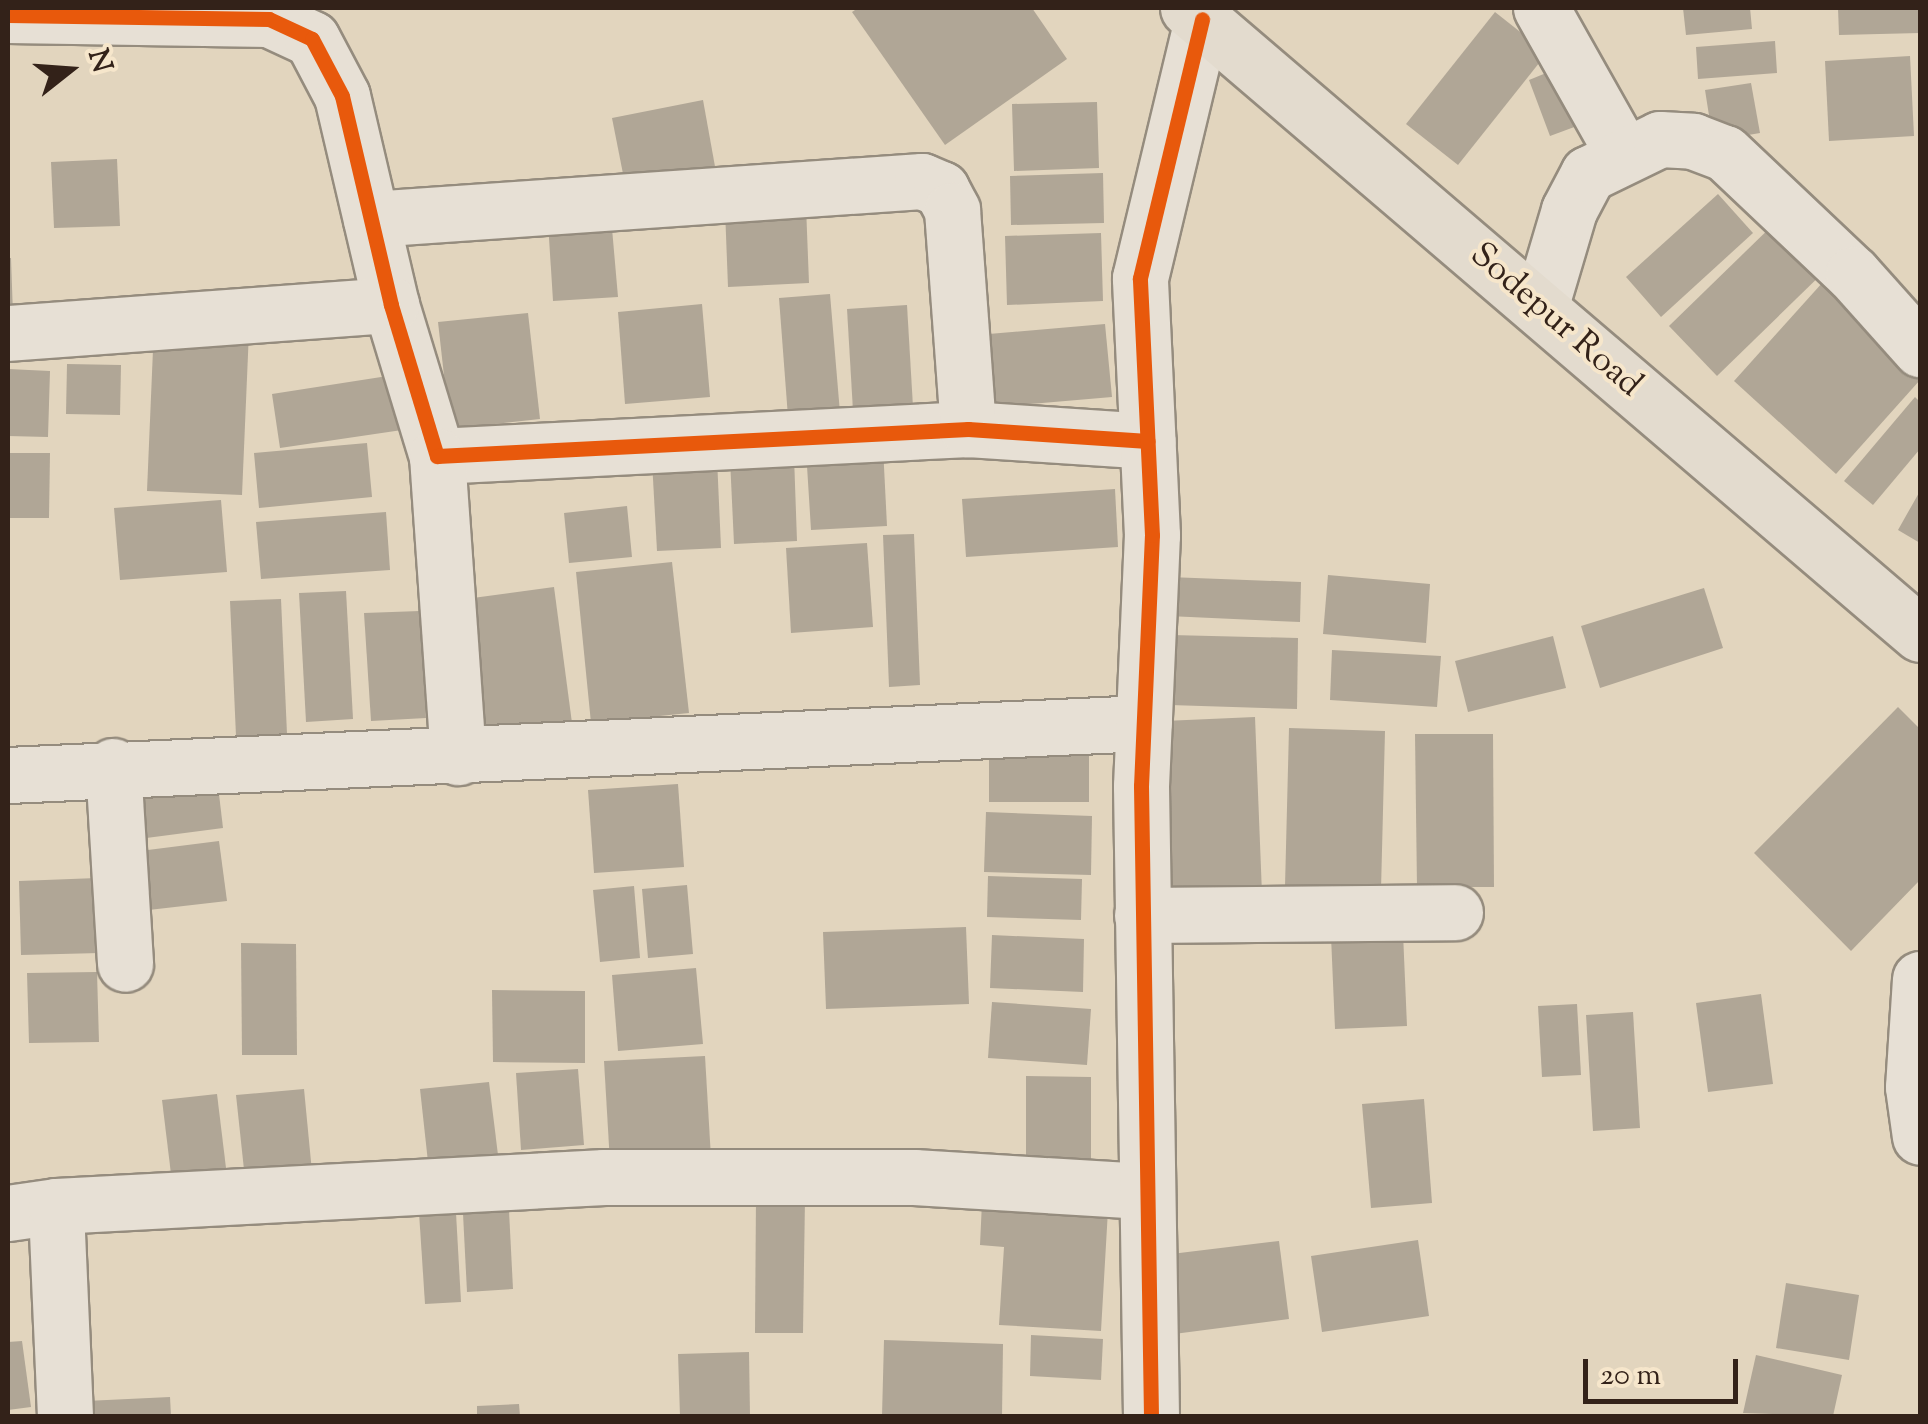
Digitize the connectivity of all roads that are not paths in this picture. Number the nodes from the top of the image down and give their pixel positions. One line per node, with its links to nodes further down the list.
1 (1541, 8): 4 (street)
2 (1195, 13): 7 (main road, Sodepur Road); 11 (street)
3 (8, 14): 5 (street)
4 (1622, 152): 7 (street); 9 (street)
5 (371, 219): 6 (street); 10 (street)
6 (391, 305): 8 (street); 12 (street)
7 (1540, 308): 13 (main road, Sodepur Road)
8 (8, 333)
9 (1920, 349)
10 (968, 429): 11 (street); 12 (street)
11 (1148, 441): 14 (street)
12 (437, 456): 15 (street)
13 (1920, 634)
14 (1144, 723): 15 (street); 19 (street)
15 (458, 757): 16 (street)
16 (113, 766): 17 (street); 20 (street)
17 (8, 774)
18 (1455, 912): 19 (street)
19 (1142, 915): 23 (street)
20 (126, 964)
21 (1920, 980): 22 (street)
22 (1920, 1137)
23 (1144, 1191): 24 (street); 26 (street)
24 (32, 1210): 25 (street)
25 (66, 1416)
26 (1151, 1416)

